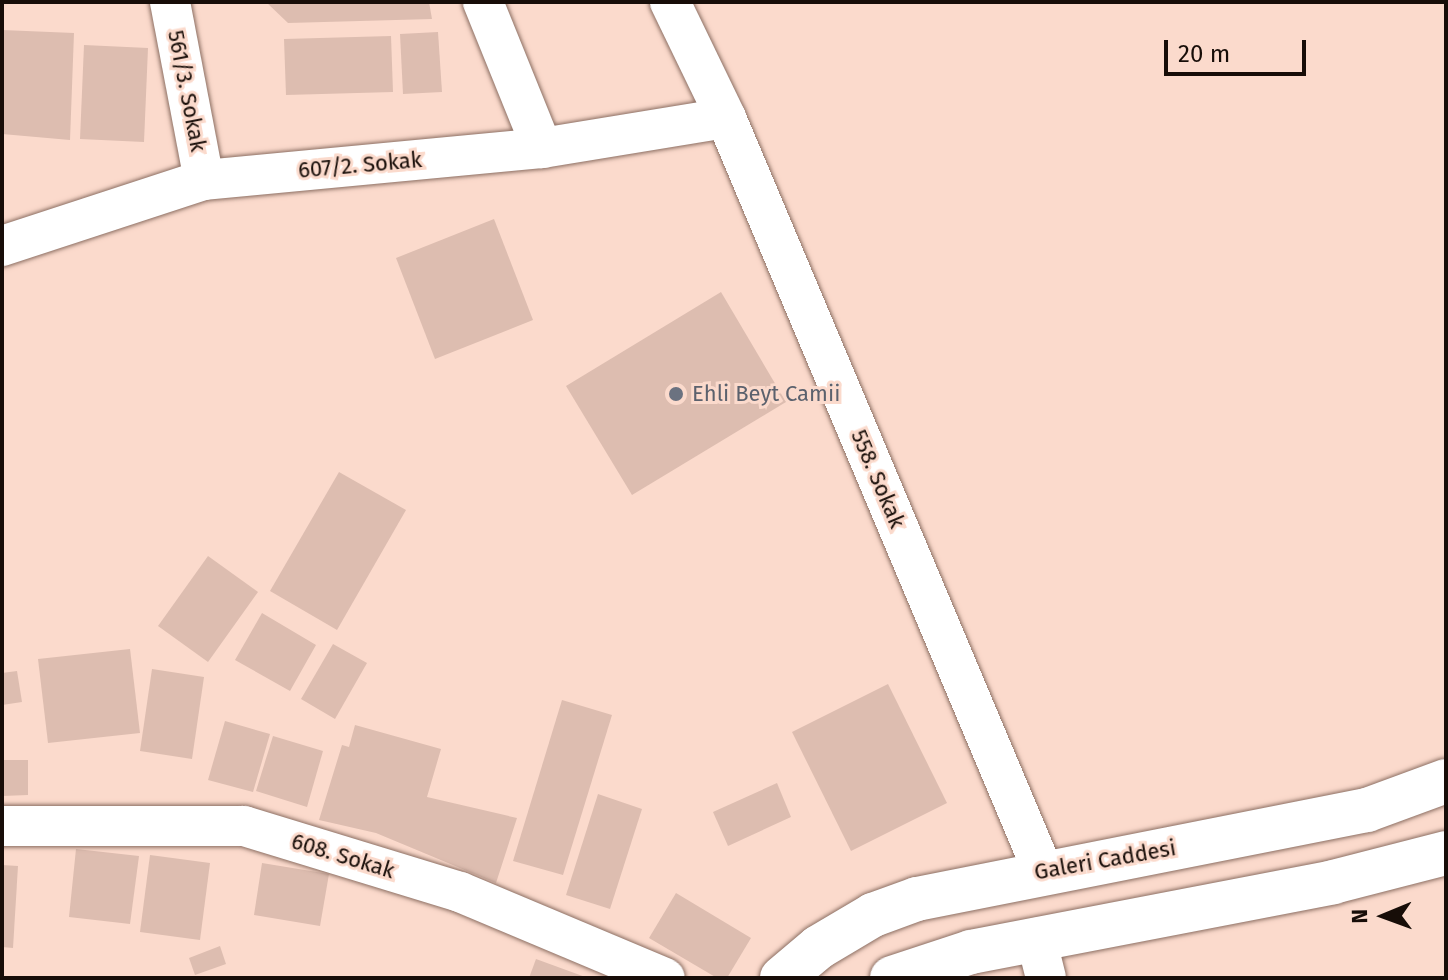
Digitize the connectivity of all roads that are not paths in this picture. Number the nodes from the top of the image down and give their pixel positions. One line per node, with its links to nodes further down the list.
1 (170, 2): 6 (street, 561/3. Sokak)
2 (483, 2): 5 (street)
3 (670, 2): 4 (street, 558. Sokak)
4 (726, 118): 5 (street, 607/2. Sokak); 11 (street, 558. Sokak)
5 (542, 148): 6 (street, 607/2. Sokak)
6 (204, 180): 7 (street, 607/2. Sokak)
7 (2, 246)
8 (1446, 781): 11 (main road, Galeri Caddesi)
9 (2, 826): 13 (street, 608. Sokak)
10 (1446, 853): 12 (main road)
11 (1043, 871): 14 (main road, Galeri Caddesi)
12 (1041, 958): 15 (main road)
13 (665, 978)
14 (782, 978)
15 (892, 978)

